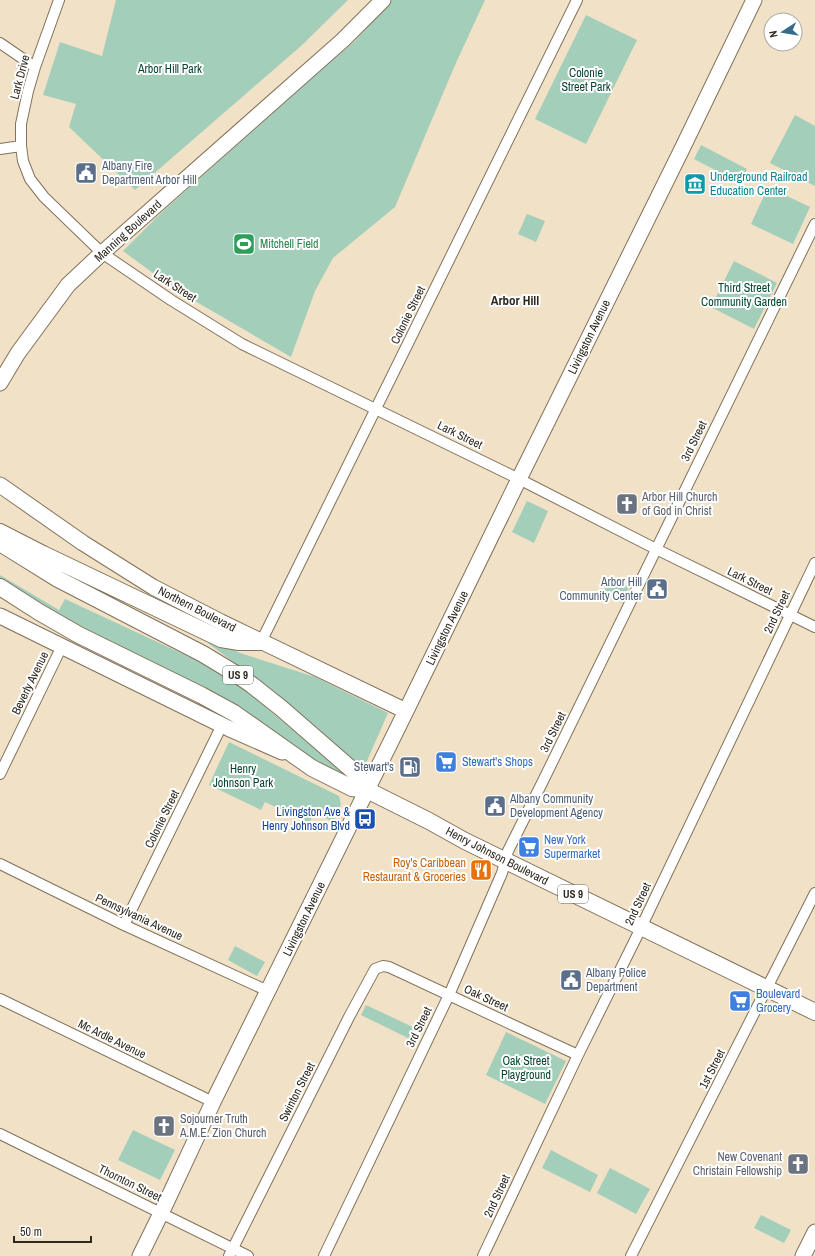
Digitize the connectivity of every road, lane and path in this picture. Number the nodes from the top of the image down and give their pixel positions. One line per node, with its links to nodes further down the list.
1 (59, 0): 6 (street, Lark Drive)
2 (383, 0): 10 (street, Manning Boulevard)
3 (577, 0): 12 (street, Colonie Street)
4 (754, 0): 13 (street, Livingston Avenue)
5 (0, 43): 6 (street)
6 (35, 67): 7 (street, Lark Drive)
7 (21, 146): 8 (street); 10 (street, Lark Drive)
8 (0, 149)
9 (815, 224): 17 (street, 3rd Street)
10 (102, 253): 11 (street, Manning Boulevard); 12 (street, Lark Street)
11 (0, 383)
12 (376, 409): 13 (street, Lark Street); 23 (street, Colonie Street)
13 (518, 479): 17 (street, Lark Street); 25 (street, Livingston Avenue)
14 (0, 485): 23 (street, Northern Boulevard)
15 (0, 532): 23 (main road)
16 (0, 543): 29 (main road, US 9)
17 (656, 549): 20 (street, Lark Street); 30 (street, 3rd Street)
18 (815, 563): 20 (street, 2nd Street)
19 (0, 587): 27 (main road, US 9)
20 (790, 615): 22 (street, Lark Street); 34 (street, 2nd Street)
21 (0, 616): 24 (street)
22 (815, 627)
23 (261, 642): 25 (street, Northern Boulevard)
24 (62, 646): 26 (street); 28 (street, Beverly Avenue)
25 (406, 711): 29 (street, Livingston Avenue)
26 (222, 725): 27 (street, Henry Johnson Boulevard); 33 (street, Colonie Street)
27 (297, 758): 29 (main road, Henry Johnson Boulevard / US 9)
28 (0, 774)
29 (367, 790): 30 (main road, Henry Johnson Boulevard / US 9); 37 (street, Livingston Avenue)
30 (505, 861): 34 (main road, Henry Johnson Boulevard / US 9); 38 (street, 3rd Street)
31 (0, 864): 33 (street, Pennsylvania Avenue)
32 (815, 893): 36 (street, 1st Street)
33 (124, 924): 37 (street, Pennsylvania Avenue)
34 (641, 928): 36 (main road, Henry Johnson Boulevard / US 9); 41 (street, 2nd Street)
35 (383, 966): 38 (street, Oak Street); 46 (street, Swinton Street)
36 (767, 988): 40 (main road, Henry Johnson Boulevard / US 9); 51 (street, 1st Street)
37 (268, 991): 42 (street, Livingston Avenue)
38 (449, 995): 41 (street, Oak Street); 49 (street, 3rd Street)
39 (0, 999): 42 (street, Mc Ardle Avenue)
40 (815, 1012)
41 (578, 1054): 50 (street, 2nd Street)
42 (213, 1102): 44 (street, Livingston Avenue)
43 (0, 1134): 44 (street, Thornton Street)
44 (162, 1213): 46 (street, Thornton Street); 47 (street, Livingston Avenue)
45 (815, 1232): 52 (street)
46 (231, 1252): 48 (street, Thornton Street)
47 (140, 1256)
48 (248, 1256)
49 (324, 1256)
50 (483, 1256)
51 (631, 1256)
52 (803, 1256)

